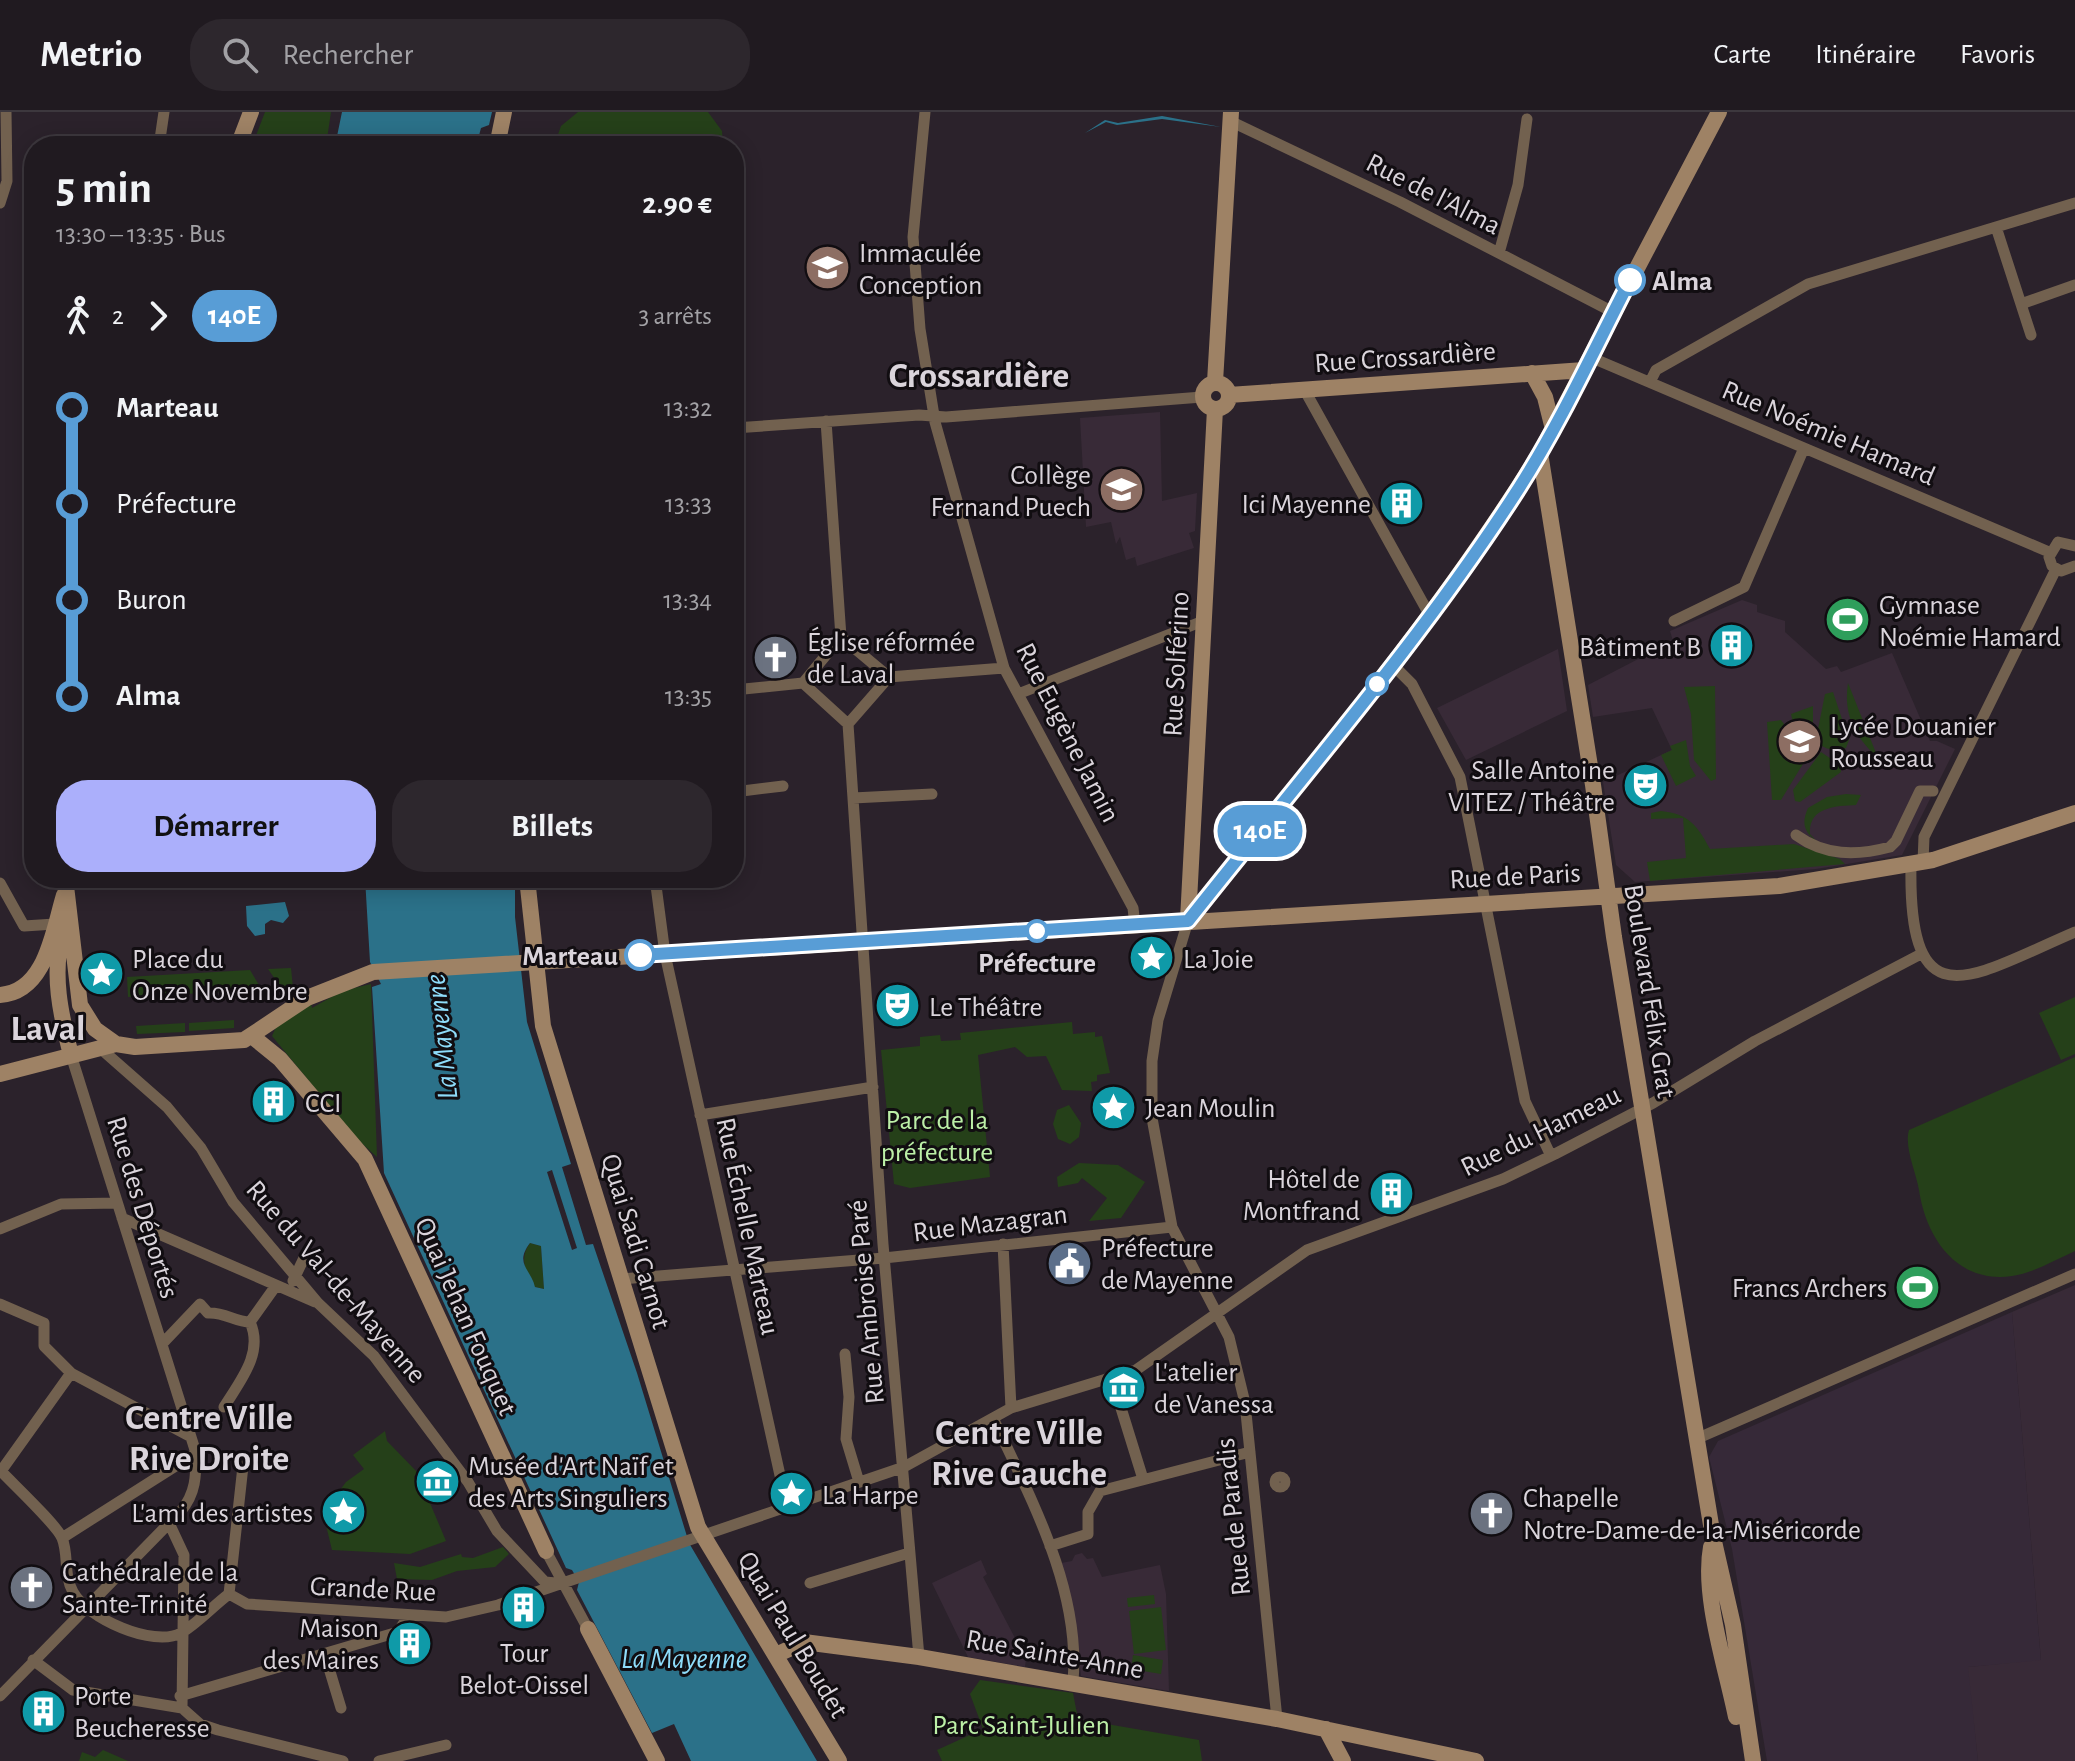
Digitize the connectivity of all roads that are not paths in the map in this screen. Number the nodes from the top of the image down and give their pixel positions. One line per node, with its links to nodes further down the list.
1 (6, 112): 12 (street)
2 (164, 112): 9 (street)
3 (251, 112): 10 (main road)
4 (504, 112): 11 (main road)
5 (925, 112): 28 (street, Rue Eugène Jamin)
6 (1719, 112): 18 (main road)
7 (1230, 117): 15 (street, Rue de l'Alma); 22 (main road)
8 (1527, 119): 15 (street)
9 (160, 136)
10 (242, 136)
11 (499, 136)
12 (0, 203)
13 (2075, 203): 14 (street)
14 (1996, 227): 17 (street); 23 (street)
15 (1499, 253): 18 (street, Rue de l'Alma)
16 (2075, 285): 17 (street)
17 (2021, 304): 19 (street)
18 (1613, 312): 20 (main road)
19 (2031, 335)
20 (1587, 364): 21 (main road, Rue Crossardière); 23 (street, Rue Noémie Hamard); 31 (main road)
21 (1532, 373): 24 (main road, Rue Crossardière); 31 (main road)
22 (1215, 382): 25 (main road); 26 (main road)
23 (1650, 382): 32 (street, Rue Noémie Hamard)
24 (1304, 389): 25 (main road, Rue Crossardière); 40 (street)
25 (1229, 395): 27 (main road)
26 (1202, 397): 27 (main road); 28 (street)
27 (1215, 409): 41 (main road, Rue Solférino)
28 (934, 416): 29 (street); 45 (street, Rue Eugène Jamin)
29 (826, 421): 30 (street); 43 (street)
30 (744, 427)
31 (1553, 429): 33 (main road)
32 (1804, 448): 37 (street, Rue Noémie Hamard); 42 (street)
33 (1540, 453): 34 (main road); 36 (main road, Boulevard Félix Grat)
34 (1517, 491): 36 (main road); 40 (main road)
35 (2074, 541): 37 (street)
36 (1555, 547): 64 (main road, Boulevard Félix Grat)
37 (2049, 552): 39 (street)
38 (2075, 566): 39 (street)
39 (2056, 569): 58 (street)
40 (1429, 614): 44 (main road)
41 (1203, 621): 49 (street); 67 (main road, Rue Solférino)
42 (1674, 621)
43 (841, 637): 46 (street); 47 (street)
44 (1392, 664): 65 (street); 67 (main road)
45 (1004, 668): 46 (street); 49 (street, Rue Eugène Jamin)
46 (889, 677): 50 (street)
47 (803, 683): 48 (street); 50 (street)
48 (744, 689)
49 (1018, 694): 69 (street, Rue Eugène Jamin)
50 (848, 724): 55 (street, Rue Ambroise Paré)
51 (783, 786): 52 (street)
52 (744, 791)
53 (1933, 791): 57 (street)
54 (932, 794): 55 (street)
55 (853, 798): 71 (street, Rue Ambroise Paré)
56 (2075, 813): 58 (main road, Rue de Paris)
57 (1796, 835)
58 (1917, 863): 64 (main road, Rue de Paris); 73 (street)
59 (0, 883): 68 (street)
60 (66, 888): 68 (main road)
61 (68, 888): 66 (main road)
62 (528, 888): 74 (main road, Quai Sadi Carnot)
63 (656, 888): 72 (street, Rue Échelle Marteau)
64 (1609, 897): 65 (main road, Rue de Paris); 81 (main road, Boulevard Félix Grat)
65 (1483, 902): 67 (main road, Rue de Paris); 83 (street)
66 (69, 912): 77 (main road); 78 (main road)
67 (1188, 921): 69 (main road, Rue de Paris); 86 (street, Rue de Paradis)
68 (55, 924): 75 (main road)
69 (1135, 925): 71 (main road, Rue de Paris)
70 (2075, 932): 73 (street)
71 (863, 942): 72 (main road, Rue de Paris); 80 (street, Rue Ambroise Paré)
72 (665, 954): 74 (main road, Rue de Paris); 82 (street, Rue Échelle Marteau)
73 (1921, 954): 81 (street, Rue du Hameau)
74 (535, 961): 76 (main road, Rue de Paris); 94 (main road, Quai Sadi Carnot)
75 (0, 995)
76 (253, 1037): 77 (main road); 125 (main road, Quai Jehan Fouquet)
77 (108, 1046): 78 (main road); 93 (street, Rue du Val-de-Mayenne)
78 (71, 1055): 79 (main road); 84 (street, Rue des Déportés)
79 (0, 1074)
80 (873, 1087): 82 (street); 90 (street, Rue Ambroise Paré)
81 (1643, 1107): 83 (street, Rue du Hameau); 109 (main road, Boulevard Félix Grat)
82 (700, 1115): 91 (street, Rue Échelle Marteau)
83 (1551, 1156): 99 (street, Rue du Hameau)
84 (117, 1203): 85 (street, Rue des Déportés); 87 (street)
85 (122, 1218): 95 (street); 101 (street, Rue des Déportés)
86 (1172, 1227): 88 (street, Rue Mazagran); 99 (street, Rue de Paradis)
87 (0, 1229)
88 (1003, 1244): 90 (street, Rue Mazagran); 106 (street)
89 (305, 1256): 93 (street)
90 (884, 1258): 91 (street, Rue Mazagran); 113 (street, Rue Ambroise Paré)
91 (734, 1268): 94 (street, Rue Mazagran); 119 (street, Rue Échelle Marteau)
92 (2075, 1274): 109 (street)
93 (293, 1276): 96 (street); 97 (street, Rue du Val-de-Mayenne)
94 (621, 1279): 121 (main road, Quai Sadi Carnot)
95 (275, 1287): 96 (street); 100 (street)
96 (291, 1294): 97 (street)
97 (318, 1303): 127 (street, Rue du Val-de-Mayenne)
98 (0, 1304): 103 (street)
99 (1218, 1314): 104 (street, Rue du Hameau); 110 (street, Rue de Paradis)
100 (250, 1322): 101 (street); 105 (street)
101 (162, 1344): 108 (street, Rue des Déportés)
102 (845, 1354): 116 (street)
103 (71, 1373): 108 (street); 114 (street)
104 (1112, 1379): 106 (street, Rue du Hameau); 115 (street)
105 (224, 1407)
106 (1011, 1408): 107 (street, Rue du Hameau)
107 (993, 1418): 113 (street, Rue du Hameau); 124 (street)
108 (191, 1437): 111 (street, Rue des Déportés)
109 (1696, 1439): 122 (main road, Boulevard Félix Grat)
110 (1250, 1452): 115 (street); 118 (street, Rue de Paradis)
111 (196, 1453): 120 (street); 123 (street)
112 (243, 1466): 129 (street)
113 (904, 1467): 116 (street, Grande Rue); 126 (street, Rue Ambroise Paré)
114 (0, 1471): 123 (street)
115 (1143, 1479): 124 (street)
116 (859, 1482): 119 (street, Grande Rue)
117 (1275, 1482): 118 (street)
118 (1254, 1485): 142 (street, Rue de Paradis)
119 (787, 1507): 121 (street, Grande Rue)
120 (169, 1523): 130 (street); 133 (street)
121 (701, 1534): 127 (street, Grande Rue); 135 (main road, Quai Paul Boudet)
122 (1713, 1537): 151 (main road, Boulevard Félix Grat); 152 (main road, Boulevard Félix Grat)
123 (62, 1538): 130 (street)
124 (1050, 1546): 138 (street)
125 (546, 1551): 127 (street, Quai Jehan Fouquet)
126 (909, 1553): 128 (street); 136 (street, Rue Ambroise Paré)
127 (561, 1583): 131 (street, Grande Rue); 132 (street, Quai Jehan Fouquet)
128 (810, 1583)
129 (229, 1594): 131 (street, Grande Rue); 133 (street)
130 (84, 1607): 133 (street); 137 (street)
131 (409, 1615): 134 (street)
132 (588, 1629): 147 (main road)
133 (180, 1633): 140 (street)
134 (325, 1655): 140 (street); 141 (street)
135 (776, 1655): 136 (main road, Rue Sainte-Anne); 148 (main road, Quai Paul Boudet)
136 (919, 1657): 138 (main road, Rue Sainte-Anne)
137 (33, 1660): 139 (street); 140 (street)
138 (1073, 1681): 142 (main road, Rue Sainte-Anne)
139 (3, 1693)
140 (181, 1702): 145 (street)
141 (341, 1708)
142 (1277, 1719): 143 (main road, Rue Sainte-Anne)
143 (1326, 1729): 149 (main road); 150 (main road, Rue Sainte-Anne)
144 (446, 1745): 146 (street)
145 (343, 1761)
146 (379, 1761)
147 (657, 1761)
148 (839, 1761)
149 (1343, 1761)
150 (1476, 1761)
151 (1744, 1761)
152 (1753, 1761)

